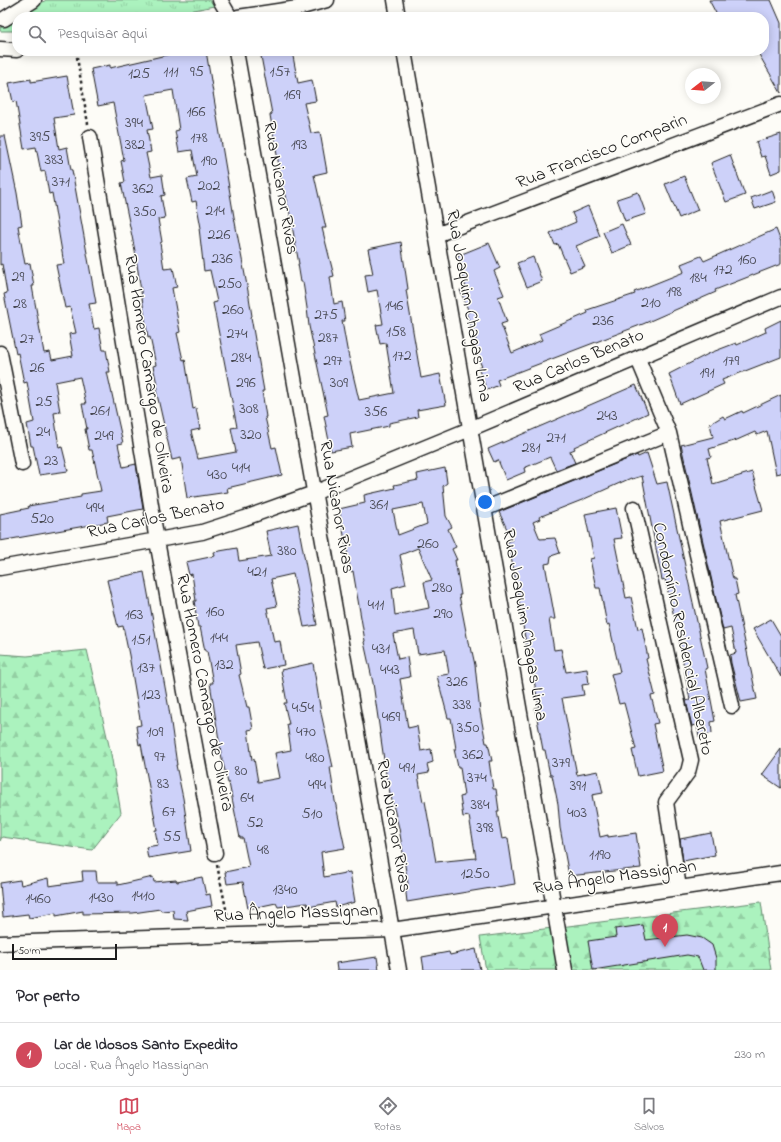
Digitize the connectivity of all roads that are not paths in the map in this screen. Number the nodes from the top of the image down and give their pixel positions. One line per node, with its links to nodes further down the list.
1 (34, 0): 5 (street)
2 (220, 0): 6 (street)
3 (327, 0): 7 (street)
4 (395, 0): 8 (street)
5 (15, 12)
6 (227, 12)
7 (271, 12)
8 (397, 12)
9 (12, 14): 10 (street)
10 (4, 19)
11 (0, 49): 12 (street)
12 (12, 50)
13 (237, 56): 24 (street, Rua Nicanor Rivas)
14 (405, 56): 17 (street, Rua Joaquim Chagas Lima)
15 (781, 104): 17 (street, Rua Francisco Comparin)
16 (90, 136): 27 (street, Rua Homero Camargo de Oliveira)
17 (436, 235): 21 (street, Rua Joaquim Chagas Lima)
18 (781, 297): 20 (street, Rua Carlos Benato)
19 (0, 353): 23 (street)
20 (638, 358): 21 (street, Rua Carlos Benato); 22 (street)
21 (470, 429): 24 (street, Rua Carlos Benato); 26 (street, Rua Joaquim Chagas Lima)
22 (669, 433): 26 (street); 29 (street)
23 (22, 464)
24 (314, 493): 27 (street, Rua Carlos Benato); 34 (street, Rua Nicanor Rivas)
25 (634, 508): 32 (street, Condomínio Residencial Albereto)
26 (484, 509): 33 (street, Rua Joaquim Chagas Lima)
27 (157, 541): 28 (street, Rua Carlos Benato); 30 (street, Rua Homero Camargo de Oliveira)
28 (0, 568)
29 (732, 706)
30 (215, 853)
31 (781, 873): 32 (street, Rua Ângelo Massignan)
32 (679, 888): 33 (street, Rua Ângelo Massignan)
33 (553, 906): 34 (street, Rua Ângelo Massignan); 37 (street, Rua Joaquim Chagas Lima)
34 (392, 930): 35 (street, Rua Ângelo Massignan); 36 (street, Rua Nicanor Rivas)
35 (0, 943)
36 (399, 970)
37 (565, 970)

